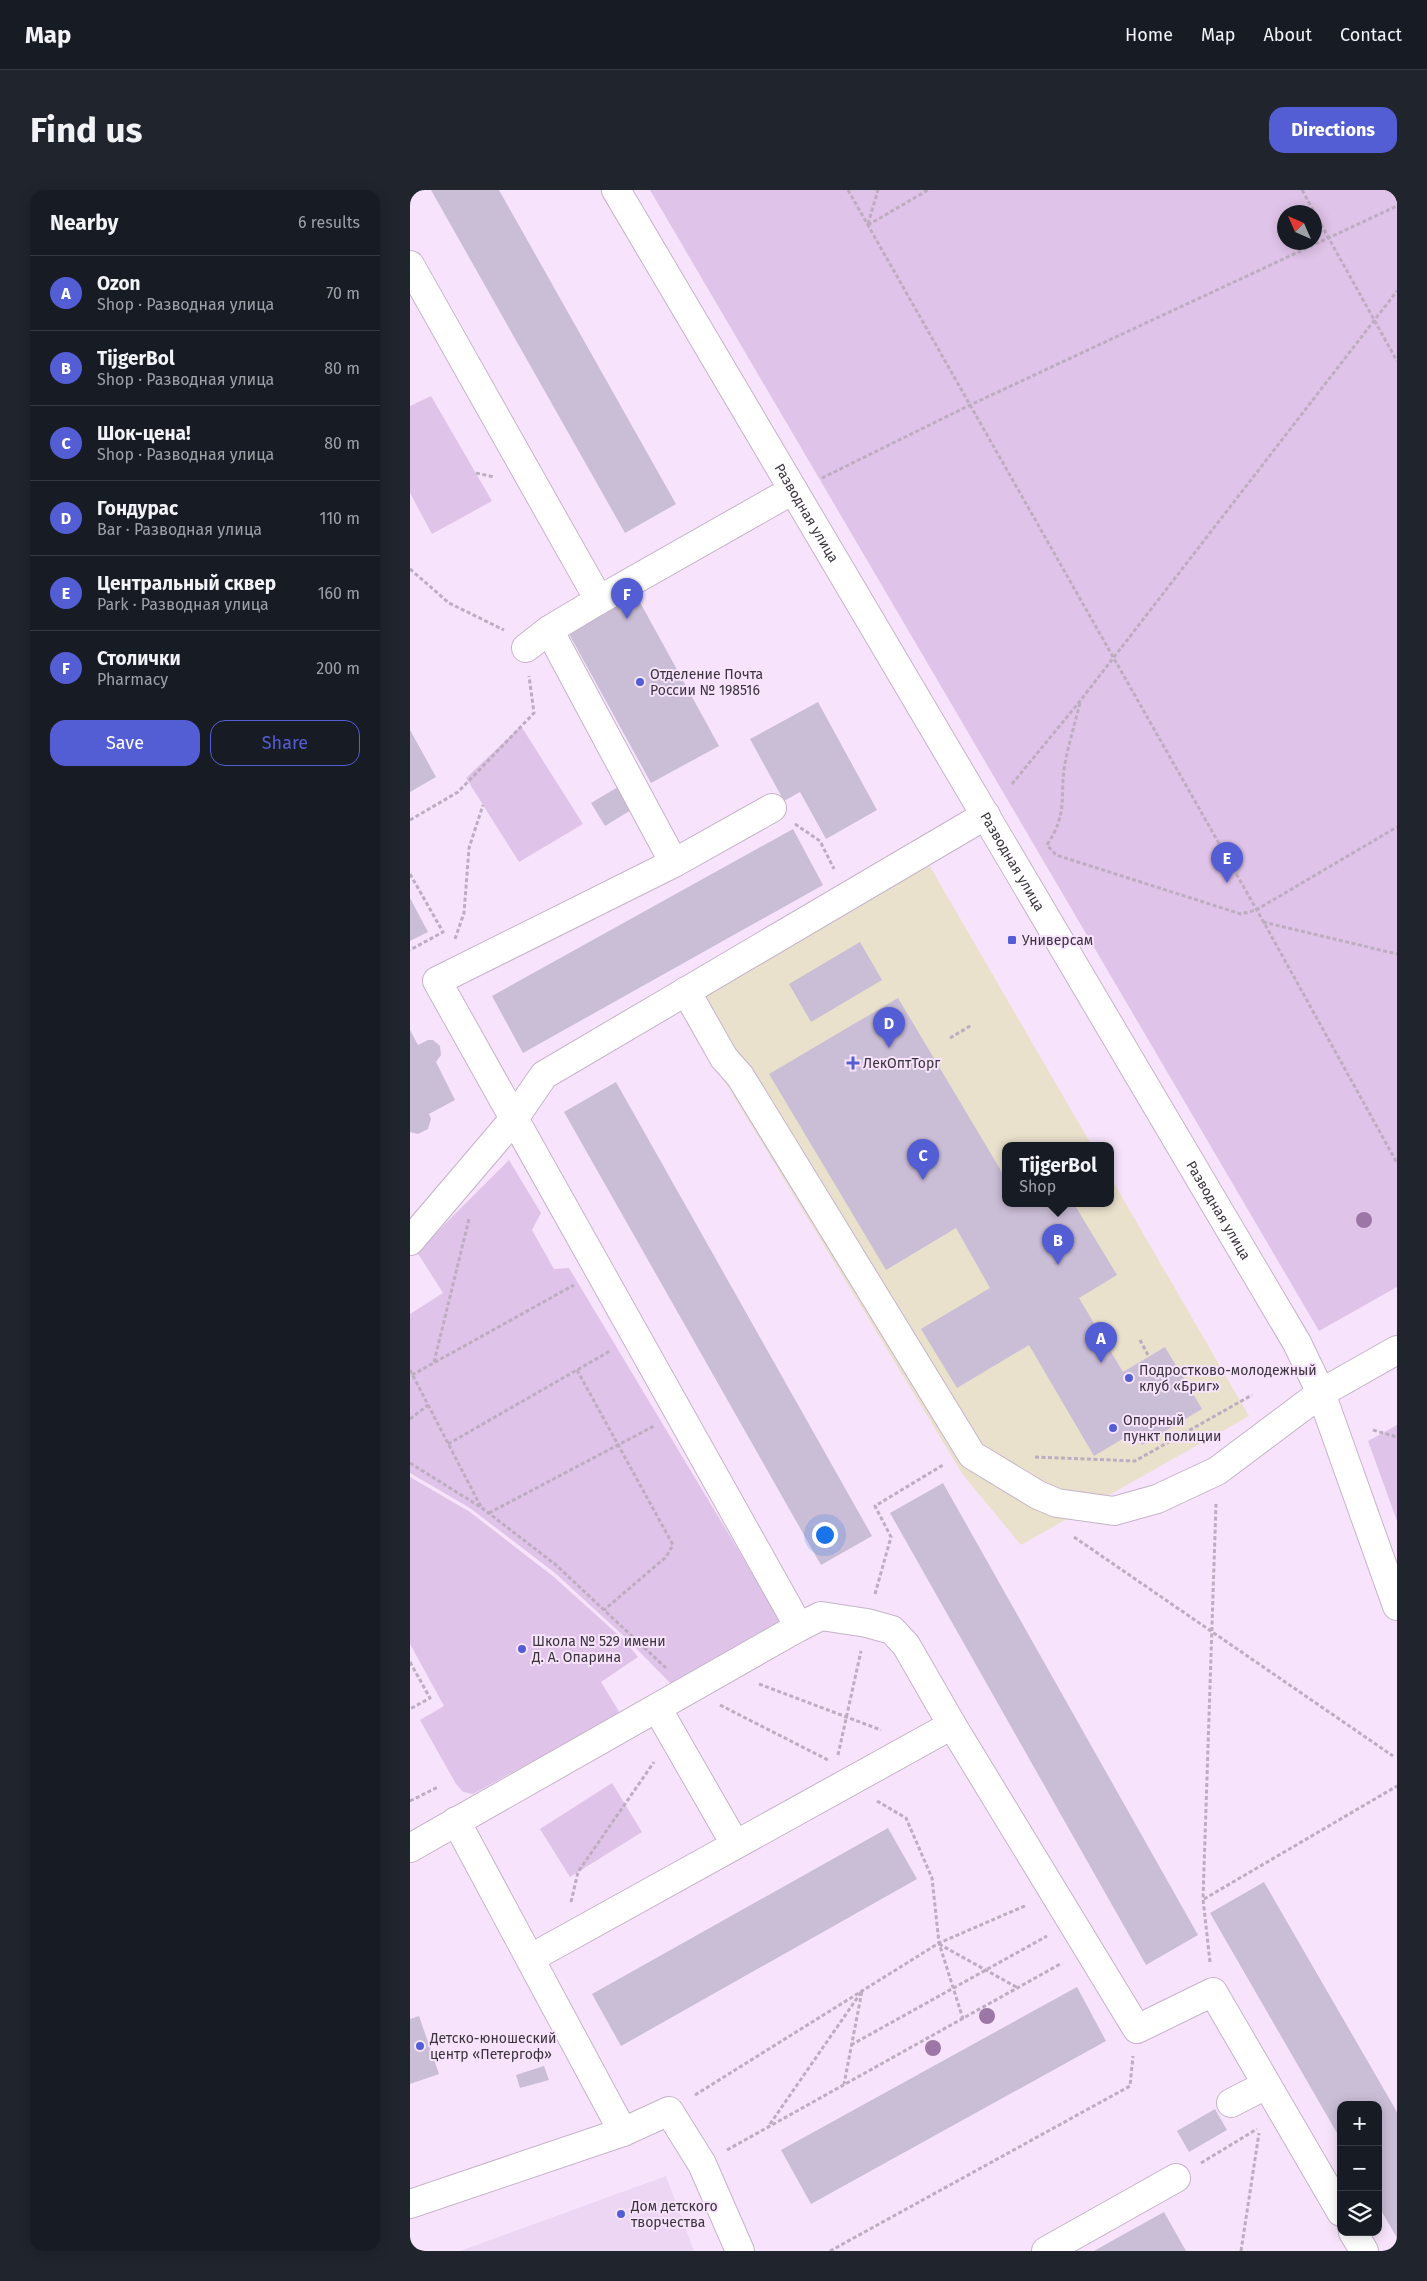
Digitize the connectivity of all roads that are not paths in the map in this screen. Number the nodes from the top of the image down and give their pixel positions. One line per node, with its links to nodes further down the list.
1 (616, 190): 3 (street, Разводная улица)
2 (410, 265): 4 (street)
3 (793, 490): 4 (street); 8 (street, Разводная улица)
4 (599, 600): 5 (street)
5 (549, 630): 6 (street); 9 (street)
6 (526, 648)
7 (772, 808): 9 (street)
8 (986, 815): 10 (street); 14 (street, Разводная улица)
9 (674, 864): 11 (street)
10 (686, 991): 11 (street); 14 (street)
11 (513, 1120): 12 (street); 16 (street)
12 (410, 1241)
13 (1397, 1350): 14 (street)
14 (1321, 1393): 15 (street, Разводная улица)
15 (1397, 1606)
16 (799, 1627): 17 (street); 18 (street)
17 (657, 1708): 19 (street); 20 (street)
18 (952, 1725): 20 (street); 23 (street)
19 (456, 1821): 21 (street); 22 (street)
20 (735, 1844): 22 (street)
21 (410, 1848)
22 (531, 1958): 25 (street)
23 (1266, 2085): 24 (street); 28 (street)
24 (1231, 2103)
25 (623, 2132): 27 (street); 30 (street)
26 (1176, 2178): 31 (street)
27 (410, 2204)
28 (1337, 2205)
29 (1355, 2236): 32 (street)
30 (740, 2251)
31 (1046, 2251)
32 (1364, 2251)

